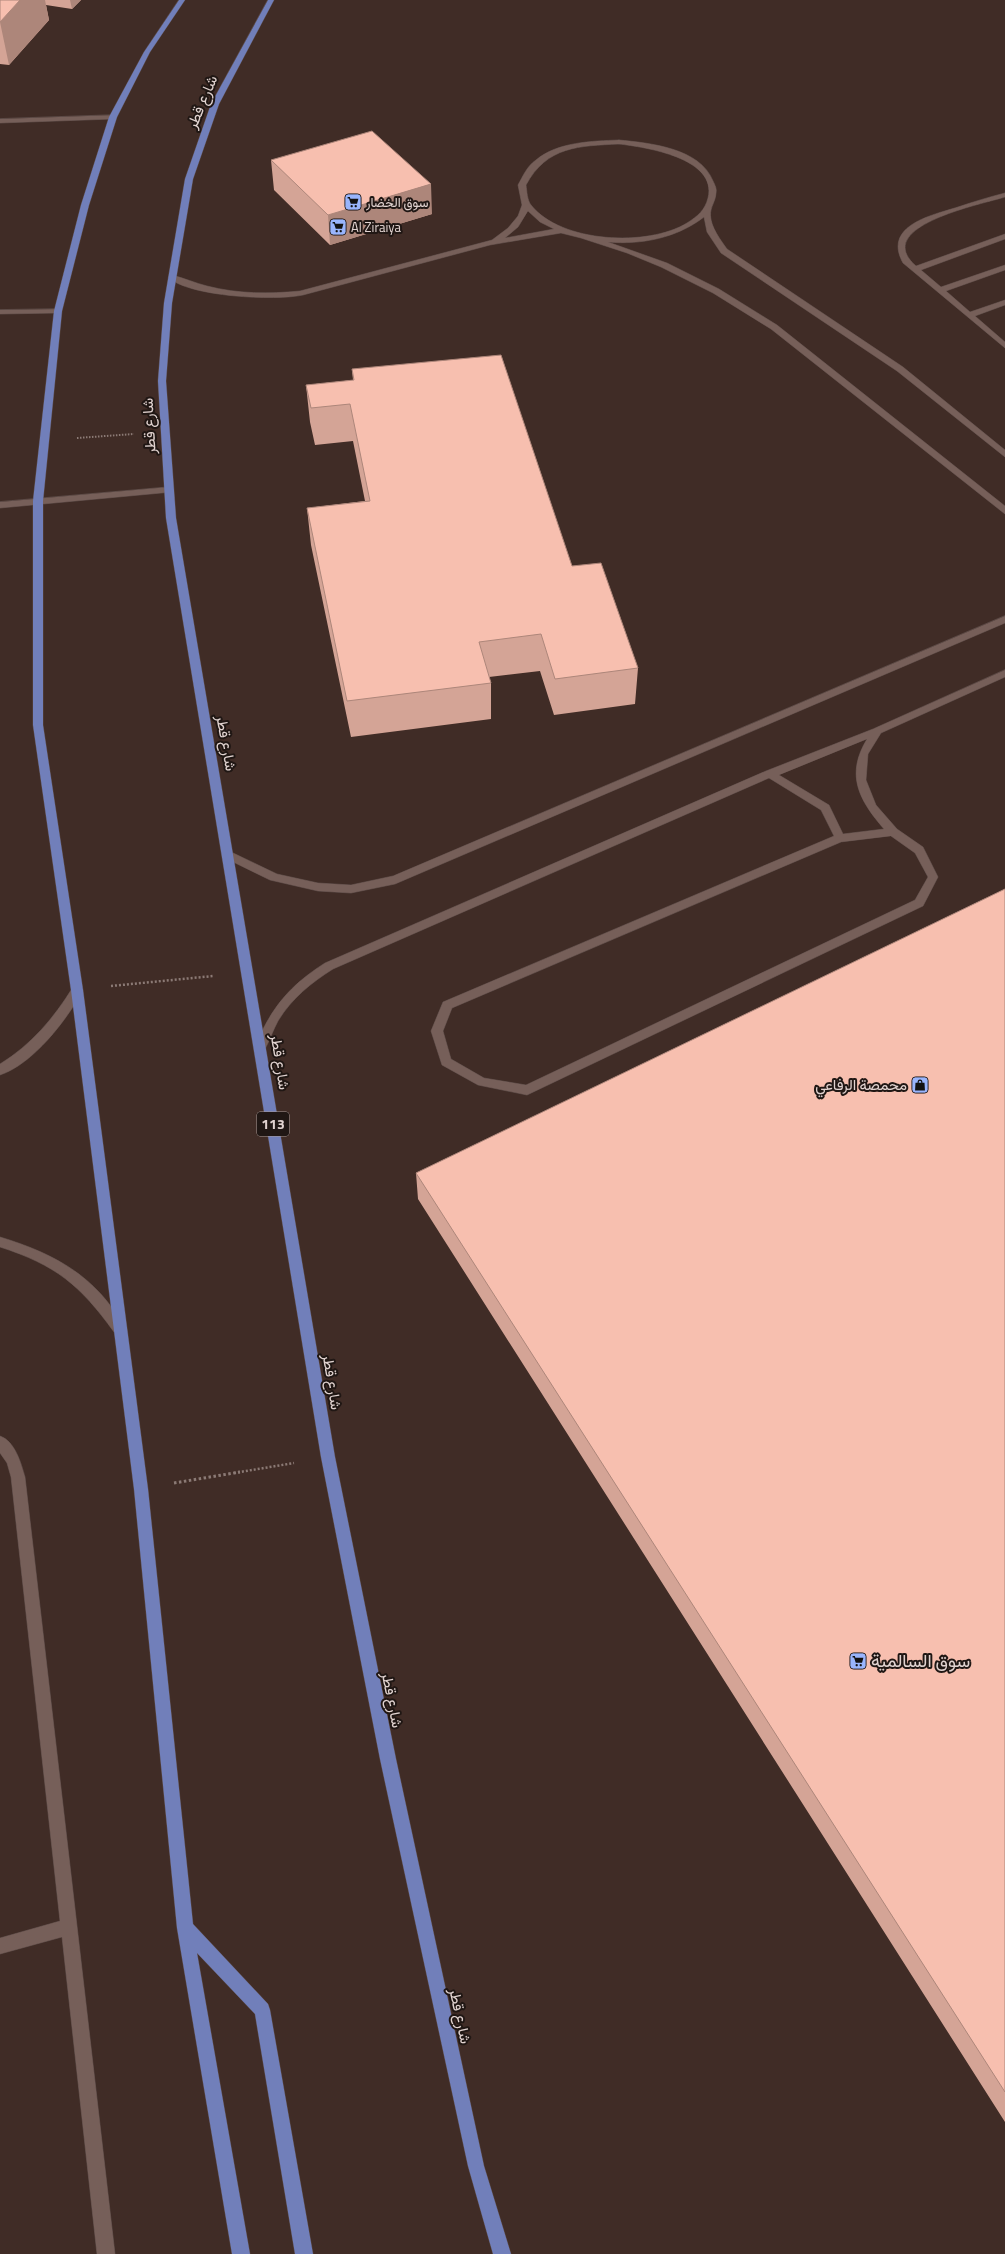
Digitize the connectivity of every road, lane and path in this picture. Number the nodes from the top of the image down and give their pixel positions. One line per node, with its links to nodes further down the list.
1 (182, 0): 3 (main road)
2 (271, 0): 14 (main road, شارع قطر / 113)
3 (113, 117): 4 (street); 17 (main road)
4 (0, 120)
5 (1005, 195): 12 (street)
6 (526, 205): 7 (street); 8 (street); 11 (street)
7 (707, 211): 10 (street); 23 (street)
8 (562, 230): 10 (street); 11 (street)
9 (1005, 236): 12 (street)
10 (584, 237): 27 (street)
11 (490, 243): 14 (street)
12 (915, 268): 15 (street)
13 (1005, 268): 15 (street)
14 (172, 277): 21 (main road, شارع قطر / 113)
15 (941, 290): 19 (street)
16 (1005, 302): 19 (street)
17 (58, 311): 18 (street); 22 (main road)
18 (0, 312)
19 (969, 314): 20 (street)
20 (1003, 342)
21 (166, 432): 22 (path); 24 (main road, شارع قطر / 113)
22 (44, 440): 25 (main road)
23 (1005, 454)
24 (169, 490): 25 (street); 34 (main road, شارع قطر / 113)
25 (38, 501): 26 (street); 36 (main road)
26 (0, 505)
27 (1005, 511)
28 (1005, 619): 34 (street)
29 (1005, 673): 30 (street)
30 (877, 731): 31 (street); 32 (street)
31 (770, 774): 33 (street); 37 (street)
32 (893, 832): 33 (street); 33 (street)
33 (840, 838)
34 (229, 855): 35 (main road, شارع قطر / 113)
35 (248, 972): 36 (path); 37 (main road, شارع قطر / 113)
36 (77, 990): 38 (street); 40 (main road)
37 (261, 1046): 42 (main road, شارع قطر / 113)
38 (0, 1070)
39 (0, 1242): 40 (street)
40 (119, 1328): 43 (main road)
41 (0, 1442): 44 (street)
42 (328, 1457): 43 (path); 50 (main road, شارع قطر / 113)
43 (141, 1489): 45 (main road)
44 (69, 1927): 46 (street); 47 (street)
45 (185, 1928): 48 (main road); 49 (main road)
46 (0, 1946)
47 (106, 2254)
48 (241, 2254)
49 (304, 2254)
50 (502, 2254)

